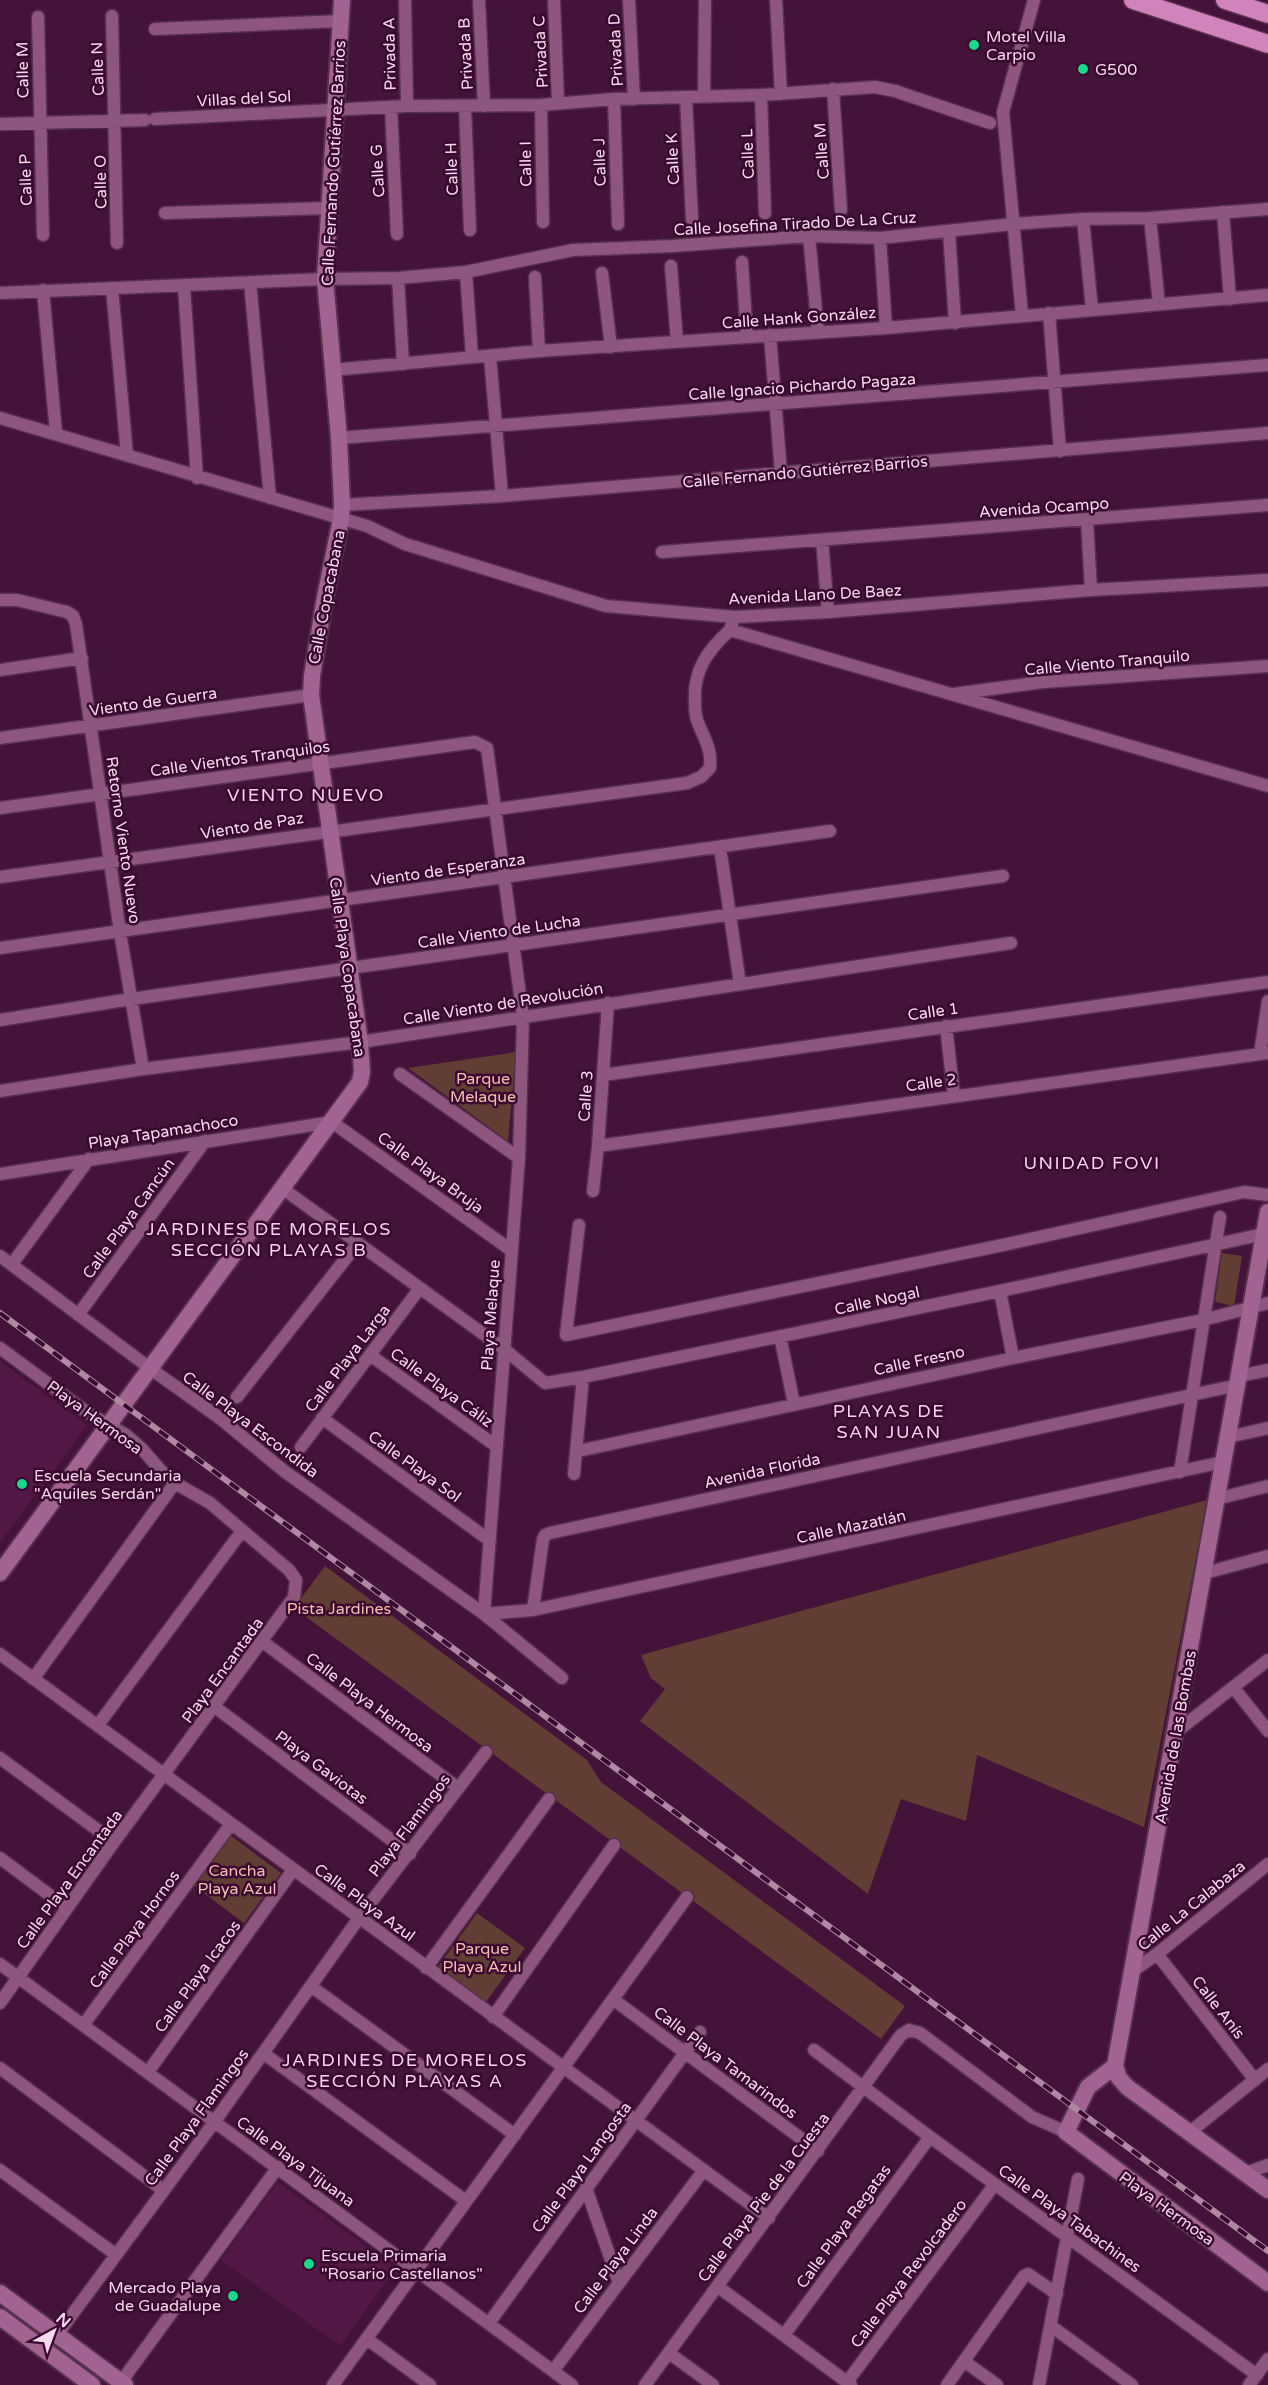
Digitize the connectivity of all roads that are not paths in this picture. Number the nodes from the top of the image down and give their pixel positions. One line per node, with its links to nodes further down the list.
1 (342, 0): 14 (street, Calle Fernando Gutiérrez Barrios)
2 (405, 0): 26 (street, Privada A)
3 (479, 0): 28 (street, Privada B)
4 (554, 0): 24 (street, Privada C)
5 (629, 0): 23 (street, Privada D)
6 (705, 0): 20 (street)
7 (776, 0): 18 (street)
8 (1034, 0): 46 (street)
9 (1133, 0): 16 (highway)
10 (1225, 0): 11 (highway)
11 (1268, 14)
12 (112, 16): 31 (street, Calle N)
13 (38, 17): 32 (street, Calle M)
14 (340, 21): 15 (street); 30 (street, Calle Fernando Gutiérrez Barrios)
15 (155, 29)
16 (1268, 44)
17 (833, 89): 18 (street, Villas del Sol); 33 (street, Villas del Sol); 37 (street, Calle M)
18 (781, 94): 19 (street, Villas del Sol)
19 (761, 95): 20 (street, Villas del Sol); 40 (street, Calle L)
20 (704, 96): 21 (street, Villas del Sol)
21 (686, 98): 23 (street, Villas del Sol); 42 (street, Calle K)
22 (614, 99): 23 (street, Villas del Sol); 24 (street, Villas del Sol); 45 (street, Calle J)
23 (634, 99)
24 (558, 102): 25 (street, Villas del Sol)
25 (541, 105): 28 (street, Villas del Sol); 44 (street, Calle I)
26 (407, 106): 27 (street, Villas del Sol); 29 (street, Villas del Sol)
27 (465, 106): 28 (street, Villas del Sol); 47 (street, Calle H)
28 (484, 106)
29 (391, 107): 30 (street, Villas del Sol); 49 (street, Calle G)
30 (334, 110): 31 (street, Villas del Sol); 35 (street, Calle Fernando Gutiérrez Barrios)
31 (116, 120): 32 (street, Villas del Sol); 53 (street, Calle O)
32 (40, 123): 34 (street, Villas del Sol); 50 (street, Calle P)
33 (990, 123)
34 (0, 124)
35 (329, 208): 39 (street); 60 (street, Calle Fernando Gutiérrez Barrios)
36 (1268, 209): 38 (street, Calle Josefina Tirado De La Cruz)
37 (841, 210)
38 (1222, 212): 41 (street, Calle Josefina Tirado De La Cruz); 67 (street)
39 (165, 213)
40 (765, 213)
41 (1150, 218): 43 (street, Calle Josefina Tirado De La Cruz); 68 (street)
42 (692, 219)
43 (1083, 219): 46 (street, Calle Josefina Tirado De La Cruz); 69 (street)
44 (543, 222)
45 (618, 224)
46 (1012, 224): 48 (street, Calle Josefina Tirado De La Cruz); 71 (street)
47 (470, 230)
48 (949, 231): 52 (street, Calle Josefina Tirado De La Cruz); 72 (street)
49 (397, 234)
50 (43, 235)
51 (809, 236): 52 (street, Calle Josefina Tirado De La Cruz); 56 (street, Calle Josefina Tirado De La Cruz); 74 (street)
52 (880, 238): 73 (street)
53 (117, 243)
54 (742, 262): 76 (street)
55 (671, 266): 77 (street)
56 (466, 272): 59 (street, Calle Josefina Tirado De La Cruz); 81 (street)
57 (602, 273): 78 (street)
58 (534, 277): 79 (street)
59 (398, 278): 60 (street, Calle Josefina Tirado De La Cruz); 82 (street)
60 (326, 279): 61 (street, Calle Josefina Tirado De La Cruz); 84 (street, Calle Fernando Gutiérrez Barrios)
61 (250, 282): 62 (street, Calle Josefina Tirado De La Cruz); 97 (street)
62 (184, 286): 63 (street, Calle Josefina Tirado De La Cruz); 95 (street)
63 (112, 288): 64 (street, Calle Josefina Tirado De La Cruz); 93 (street)
64 (43, 290): 65 (street, Calle Josefina Tirado De La Cruz); 89 (street)
65 (0, 293)
66 (1268, 295): 67 (street, Calle Hank González)
67 (1230, 298): 68 (street, Calle Hank González)
68 (1159, 304): 69 (street, Calle Hank González)
69 (1092, 309): 70 (street, Calle Hank González)
70 (1049, 314): 71 (street, Calle Hank González); 85 (street)
71 (1022, 315): 72 (street, Calle Hank González)
72 (955, 322): 73 (street, Calle Hank González)
73 (886, 328): 74 (street, Calle Hank González)
74 (818, 331): 75 (street, Calle Hank González)
75 (770, 335): 76 (street, Calle Hank González); 86 (street)
76 (747, 337): 77 (street, Calle Hank González)
77 (677, 341): 78 (street, Calle Hank González)
78 (610, 347): 79 (street, Calle Hank González)
79 (539, 351): 80 (street, Calle Hank González)
80 (490, 356): 81 (street, Calle Hank González); 88 (street)
81 (472, 357): 82 (street, Calle Hank González)
82 (403, 364): 84 (street, Calle Hank González)
83 (1268, 366): 85 (street, Calle Ignacio Pichardo Pagaza)
84 (332, 370): 91 (street, Calle Fernando Gutiérrez Barrios)
85 (1054, 383): 86 (street, Calle Ignacio Pichardo Pagaza); 92 (street)
86 (776, 405): 88 (street, Calle Ignacio Pichardo Pagaza); 94 (street)
87 (0, 418): 89 (street, Avenida Llano De Baez)
88 (497, 425): 91 (street, Calle Ignacio Pichardo Pagaza); 96 (street)
89 (56, 433): 93 (street, Avenida Llano De Baez)
90 (1268, 433): 92 (street, Calle Fernando Gutiérrez Barrios)
91 (339, 438): 99 (street, Calle Fernando Gutiérrez Barrios)
92 (1060, 451): 94 (street, Calle Fernando Gutiérrez Barrios)
93 (127, 455): 95 (street, Avenida Llano De Baez)
94 (781, 473): 96 (street, Calle Fernando Gutiérrez Barrios)
95 (197, 478): 97 (street, Avenida Llano De Baez)
96 (502, 496): 99 (street, Calle Fernando Gutiérrez Barrios)
97 (270, 498): 99 (street, Avenida Llano De Baez)
98 (1268, 506): 100 (street, Avenida Ocampo)
99 (341, 512): 107 (street, Avenida Llano De Baez); 112 (street, Calle Copacabana)
100 (1087, 520): 101 (street, Avenida Ocampo); 104 (street)
101 (822, 540): 102 (street, Avenida Ocampo); 106 (street)
102 (662, 552)
103 (1268, 580): 104 (street, Avenida Llano De Baez)
104 (1091, 590): 106 (street, Avenida Llano De Baez)
105 (0, 600): 109 (street, Retorno Viento Nuevo)
106 (828, 612): 107 (street, Avenida Llano De Baez)
107 (735, 617): 108 (street)
108 (730, 630): 114 (street); 122 (street, Viento de Paz)
109 (82, 658): 111 (street); 115 (street, Retorno Viento Nuevo)
110 (1268, 666): 114 (street, Calle Viento Tranquilo)
111 (0, 670)
112 (312, 676): 113 (street, Calle Playa Copacabana)
113 (311, 695): 115 (street, Viento de Guerra); 118 (street, Calle Playa Copacabana)
114 (950, 695): 119 (street)
115 (91, 727): 116 (street, Viento de Guerra); 120 (street, Retorno Viento Nuevo)
116 (0, 738)
117 (483, 745): 118 (street, Calle Vientos Tranquilos); 122 (street, Playa Melaque)
118 (319, 763): 120 (street, Calle Vientos Tranquilos); 123 (street, Calle Playa Copacabana)
119 (1268, 786)
120 (102, 794): 121 (street, Calle Vientos Tranquilos); 126 (street, Retorno Viento Nuevo)
121 (0, 808)
122 (494, 808): 123 (street, Viento de Paz); 129 (street, Playa Melaque)
123 (330, 830): 126 (street, Viento de Paz); 130 (street, Calle Playa Copacabana)
124 (830, 831): 125 (street, Viento de Esperanza)
125 (720, 846): 129 (street, Viento de Esperanza); 131 (street)
126 (111, 863): 128 (street, Viento de Paz); 132 (street, Retorno Viento Nuevo)
127 (1003, 876): 131 (street, Calle Viento de Lucha)
128 (0, 877)
129 (503, 877): 130 (street, Viento de Esperanza); 134 (street, Playa Melaque)
130 (339, 902): 132 (street, Viento de Esperanza); 136 (street, Calle Playa Copacabana)
131 (729, 915): 134 (street, Calle Viento de Lucha); 138 (street)
132 (120, 932): 135 (street, Viento de Esperanza); 139 (street, Retorno Viento Nuevo)
133 (1011, 943): 138 (street, Calle Viento de Revolución)
134 (513, 946): 136 (street, Calle Viento de Lucha); 142 (street, Playa Melaque)
135 (0, 948)
136 (350, 968): 139 (street, Calle Viento de Lucha); 145 (street, Calle Playa Copacabana)
137 (1268, 982): 144 (street, Calle 1)
138 (740, 984): 141 (street, Calle Viento de Revolución)
139 (131, 999): 143 (street, Calle Viento de Lucha); 147 (street, Retorno Viento Nuevo)
140 (1268, 1001): 146 (street)
141 (608, 1004): 142 (street, Calle Viento de Revolución); 149 (street, Calle 3)
142 (523, 1017): 145 (street, Calle Viento de Revolución); 155 (street, Playa Melaque)
143 (0, 1020)
144 (946, 1026): 149 (street, Calle 1); 151 (street)
145 (360, 1041): 147 (street, Calle Viento de Revolución); 152 (street, Calle Playa Copacabana)
146 (1264, 1054): 151 (street, Calle 2)
147 (143, 1069): 150 (street, Calle Viento de Revolución)
148 (400, 1074): 155 (street)
149 (603, 1075): 154 (street, Calle 3)
150 (0, 1091)
151 (954, 1096): 154 (street, Calle 2)
152 (332, 1122): 153 (street, Playa Tapamachoco); 158 (street, Calle Playa Copacabana); 167 (street, Calle Playa Bruja)
153 (205, 1141): 156 (street, Playa Tapamachoco); 174 (street, Calle Playa Cancún)
154 (598, 1146): 159 (street, Calle 3)
155 (519, 1158): 167 (street, Playa Melaque)
156 (88, 1159): 157 (street, Playa Tapamachoco); 169 (street)
157 (0, 1174)
158 (282, 1188): 165 (street, Calle Nogal); 181 (street, Calle Playa Copacabana)
159 (593, 1191)
160 (1268, 1195): 163 (street)
161 (1268, 1212): 164 (street, Avenida de las Bombas)
162 (1220, 1216): 166 (street)
163 (579, 1225)
164 (1266, 1233): 166 (street, Calle Nogal); 173 (street, Avenida de las Bombas)
165 (358, 1243): 170 (street, Calle Nogal); 186 (street)
166 (1215, 1245): 171 (street, Calle Nogal); 175 (street)
167 (511, 1250): 178 (street, Playa Melaque)
168 (0, 1256): 169 (street, Calle Playa Escondida)
169 (12, 1264): 174 (street, Calle Playa Escondida)
170 (420, 1288): 178 (street, Calle Nogal); 179 (street, Calle Playa Larga)
171 (1000, 1292): 176 (street, Calle Nogal); 180 (street)
172 (1268, 1303): 173 (street, Calle Fresno)
173 (1251, 1307): 175 (street, Calle Fresno); 184 (street, Avenida de las Bombas)
174 (78, 1315): 181 (street, Calle Playa Escondida)
175 (1203, 1320): 180 (street, Calle Fresno); 185 (street)
176 (780, 1336): 183 (street, Calle Nogal); 187 (street)
177 (0, 1348): 189 (street, Playa Hermosa)
178 (504, 1349): 183 (street, Calle Nogal); 192 (street, Playa Melaque)
179 (370, 1355): 188 (street, Calle Playa Larga); 192 (street, Calle Playa Cáliz)
180 (1013, 1358): 187 (street, Calle Fresno)
181 (151, 1369): 189 (street, Calle Playa Copacabana); 208 (street, Calle Playa Escondida)
182 (1268, 1370): 184 (street, Avenida Florida)
183 (584, 1377): 194 (street)
184 (1238, 1380): 185 (street, Avenida Florida); 191 (street, Avenida de las Bombas)
185 (1191, 1394): 196 (street); 207 (street, Avenida Florida)
186 (237, 1397)
187 (794, 1404): 194 (street, Calle Fresno)
188 (322, 1418): 193 (street, Calle Playa Larga); 202 (street, Calle Playa Sol)
189 (110, 1425): 198 (street, Playa Hermosa); 204 (street, Calle Playa Copacabana)
190 (1268, 1428): 191 (street)
191 (1228, 1437): 195 (street, Avenida de las Bombas)
192 (496, 1446): 202 (street, Playa Melaque)
193 (301, 1447)
194 (578, 1451): 197 (street)
195 (1223, 1462): 196 (street, Calle Mazatlán); 200 (street, Avenida de las Bombas)
196 (1180, 1472): 207 (street, Calle Mazatlán)
197 (574, 1474)
198 (175, 1483): 201 (street, Playa Hermosa); 212 (street)
199 (1268, 1486): 200 (street)
200 (1216, 1499): 205 (street, Avenida de las Bombas)
201 (242, 1531): 206 (street, Playa Hermosa); 216 (street)
202 (489, 1540): 208 (street, Playa Melaque)
203 (1268, 1556): 205 (street)
204 (0, 1573)
205 (1205, 1573): 218 (street, Avenida de las Bombas)
206 (296, 1580): 209 (street, Playa Encantada)
207 (533, 1610): 208 (street, Calle Mazatlán)
208 (484, 1614): 213 (street, Calle Playa Escondida)
209 (262, 1642): 215 (street, Playa Encantada); 222 (street, Calle Playa Hermosa)
210 (0, 1654): 212 (street, Calle Playa Azul)
211 (1268, 1660): 214 (street)
212 (33, 1678): 216 (street, Calle Playa Azul)
213 (562, 1678)
214 (1233, 1687): 217 (street); 218 (street)
215 (215, 1707): 221 (street, Playa Encantada); 227 (street, Playa Gaviotas)
216 (98, 1725): 221 (street, Calle Playa Azul)
217 (1268, 1731)
218 (1176, 1732): 237 (street, Avenida de las Bombas)
219 (486, 1752): 222 (street, Playa Flamingos)
220 (0, 1758): 225 (street)
221 (165, 1775): 224 (street, Calle Playa Azul); 225 (street, Calle Playa Encantada)
222 (458, 1788): 227 (street, Playa Flamingos)
223 (549, 1799): 236 (street)
224 (231, 1824): 230 (street, Calle Playa Azul); 243 (street, Calle Playa Hornos)
225 (114, 1842): 232 (street, Calle Playa Encantada)
226 (614, 1845): 242 (street)
227 (411, 1854): 233 (street, Playa Flamingos)
228 (0, 1858): 232 (street)
229 (1268, 1864): 234 (street, Calle La Calabaza)
230 (293, 1870): 233 (street, Calle Playa Azul); 253 (street, Calle Playa Icacos)
231 (687, 1897): 240 (street)
232 (67, 1908): 238 (street, Calle Playa Encantada)
233 (360, 1918): 236 (street, Calle Playa Azul); 239 (street, Calle Playa Flamingos)
234 (1157, 1954): 237 (street, Calle La Calabaza); 254 (street, Calle Anís)
235 (0, 1964): 238 (street, Calle Playa Tijuana)
236 (426, 1968): 242 (street, Calle Playa Azul)
237 (1133, 1971): 249 (street, Avenida de las Bombas)
238 (19, 1978): 241 (street, Calle Playa Encantada); 243 (street, Calle Playa Tijuana)
239 (312, 1987): 248 (street, Calle Playa Flamingos); 260 (street)
240 (614, 2000): 247 (street, Calle Playa Tamarindos); 251 (street)
241 (0, 2003)
242 (493, 2016): 251 (street, Calle Playa Azul)
243 (84, 2024): 253 (street, Calle Playa Tijuana)
244 (909, 2031): 255 (street, Calle Playa Pie de la Cuesta); 258 (street, Playa Hermosa)
245 (700, 2032): 247 (street, Calle Playa Langosta)
246 (814, 2050): 255 (street, Calle Playa Tabachines)
247 (685, 2052): 256 (street, Calle Playa Langosta); 262 (street, Calle Playa Tamarindos)
248 (263, 2053): 257 (street, Calle Playa Flamingos); 273 (street)
249 (1114, 2066): 258 (street); 259 (street)
250 (0, 2068): 271 (street)
251 (563, 2068): 256 (street, Calle Playa Azul); 260 (street)
252 (1268, 2069): 254 (street)
253 (148, 2072): 257 (street, Calle Playa Tijuana)
254 (1255, 2080): 259 (street)
255 (865, 2087): 261 (street, Calle Playa Tabachines); 262 (street, Calle Playa Pie de la Cuesta)
256 (636, 2119): 266 (street, Calle Playa Azul); 270 (street, Calle Playa Langosta)
257 (215, 2121): 264 (street, Calle Playa Tijuana); 271 (street, Calle Playa Flamingos)
258 (1066, 2132): 279 (street, Playa Hermosa)
259 (1190, 2132): 267 (street)
260 (515, 2135): 273 (street)
261 (930, 2137): 269 (street, Calle Playa Tabachines); 286 (street, Calle Playa Regatas)
262 (818, 2151): 274 (street, Calle Playa Pie de la Cuesta)
263 (1268, 2165): 267 (street)
264 (278, 2167): 277 (street, Calle Playa Tijuana); 296 (street)
265 (0, 2170): 276 (street)
266 (704, 2170): 274 (street, Calle Playa Azul); 278 (street, Calle Playa Linda)
267 (1246, 2173): 272 (street)
268 (1078, 2179): 275 (street)
269 (995, 2184): 275 (street, Calle Playa Tabachines); 297 (street, Calle Playa Revolcadero)
270 (586, 2187): 278 (street); 284 (street, Calle Playa Langosta)
271 (163, 2190): 276 (street, Calle Playa Flamingos)
272 (1268, 2190)
273 (466, 2201): 277 (street)
274 (769, 2218): 280 (street, Calle Playa Pie de la Cuesta)
275 (1067, 2235): 282 (street); 295 (street, Calle Playa Tabachines)
276 (115, 2254): 287 (street, Calle Playa Flamingos)
277 (416, 2270): 284 (street, Calle Playa Tijuana); 288 (street)
278 (619, 2283): 294 (street, Calle Playa Linda)
279 (1268, 2283)
280 (717, 2286): 286 (street); 289 (street, Calle Playa Pie de la Cuesta)
281 (0, 2293): 287 (street)
282 (1057, 2294): 285 (street); 292 (street)
283 (0, 2317): 293 (street)
284 (489, 2323): 294 (street, Calle Playa Tijuana)
285 (1051, 2326): 306 (street); 307 (street)
286 (784, 2334): 297 (street)
287 (57, 2335): 290 (street)
288 (367, 2339): 299 (street); 300 (street)
289 (669, 2353): 302 (street, Calle Playa Pie de la Cuesta); 303 (street)
290 (83, 2355): 293 (street); 296 (street)
291 (1268, 2359): 295 (street)
292 (964, 2361): 304 (street); 305 (street)
293 (70, 2369): 298 (street)
294 (553, 2371): 301 (street, Calle Playa Tijuana)
295 (1253, 2380)
296 (123, 2383)
297 (849, 2384)
298 (92, 2385)
299 (333, 2385)
300 (430, 2385)
301 (572, 2385)
302 (645, 2385)
303 (713, 2385)
304 (947, 2385)
305 (997, 2385)
306 (1039, 2385)
307 (1132, 2385)

